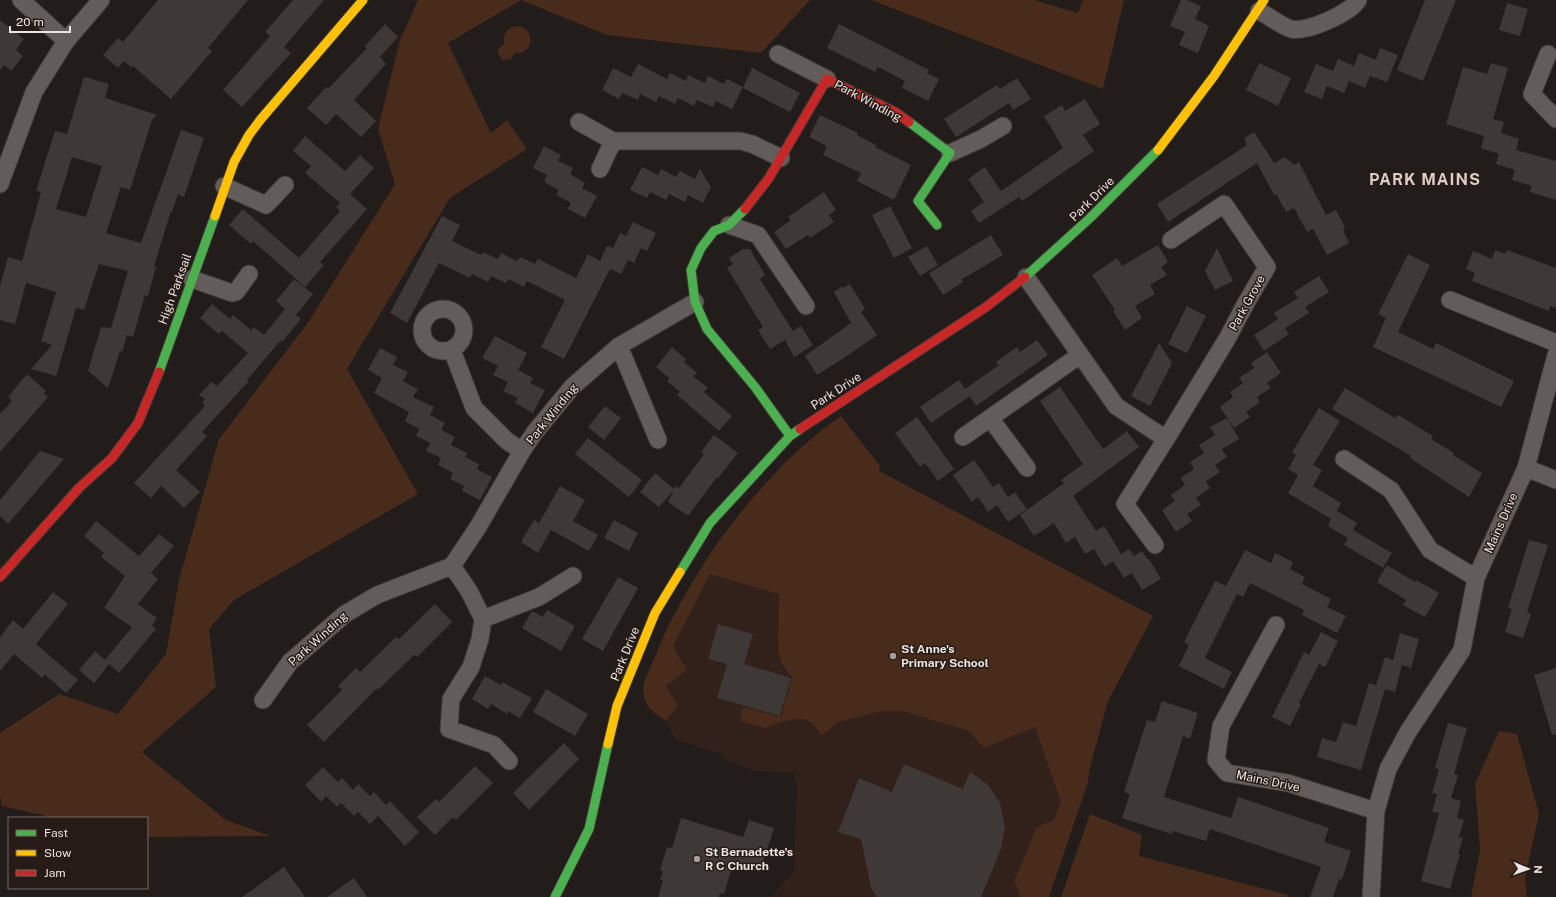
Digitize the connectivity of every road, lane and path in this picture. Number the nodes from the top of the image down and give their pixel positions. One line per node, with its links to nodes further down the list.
1 (21, 0): 6 (street)
2 (101, 0): 6 (street)
3 (363, 0): 19 (street, High Parksail)
4 (1358, 0): 5 (street)
5 (1261, 5): 24 (street, Park Drive)
6 (66, 41): 17 (street)
7 (778, 54): 9 (street)
8 (1548, 54): 10 (street)
9 (827, 79): 14 (street, Park Winding); 15 (street, Park Winding)
10 (1556, 119)
11 (579, 122): 13 (street)
12 (1003, 126): 14 (street)
13 (613, 141): 15 (street); 16 (street)
14 (950, 153): 21 (street)
15 (781, 158): 20 (street, Park Winding)
16 (600, 169)
17 (0, 184)
18 (285, 185): 19 (street)
19 (224, 186): 25 (street, High Parksail)
20 (729, 225): 27 (street, Park Winding); 28 (street)
21 (936, 225)
22 (1172, 240): 37 (street, Park Grove)
23 (249, 274): 25 (street)
24 (1026, 277): 33 (street); 35 (street, Park Drive)
25 (192, 279): 47 (street, High Parksail)
26 (1450, 300): 29 (street)
27 (695, 302): 30 (street, Park Winding); 35 (street, Park Winding)
28 (806, 306)
29 (1556, 343)
30 (619, 346): 38 (street); 39 (street, Park Winding)
31 (452, 350): 39 (street, Park Winding)
32 (1556, 354): 42 (street, Mains Drive)
33 (1080, 355): 34 (street); 37 (street)
34 (990, 418): 36 (street); 41 (street)
35 (790, 436): 54 (street, Park Drive)
36 (963, 436)
37 (1166, 439): 44 (street, Park Grove)
38 (658, 440)
39 (522, 451): 45 (street, Park Winding)
40 (1344, 459): 48 (street)
41 (1027, 468)
42 (1526, 468): 43 (street); 48 (street, Mains Drive)
43 (1556, 480)
44 (1155, 545)
45 (452, 566): 49 (street); 51 (street, Park Winding)
46 (572, 576): 49 (street)
47 (0, 578)
48 (1476, 578): 53 (street, Mains Drive)
49 (483, 619): 52 (street)
50 (1276, 625): 53 (street, Mains Drive)
51 (263, 700)
52 (509, 761)
53 (1376, 811): 55 (street, Mains Drive)
54 (555, 897)
55 (1371, 897)

